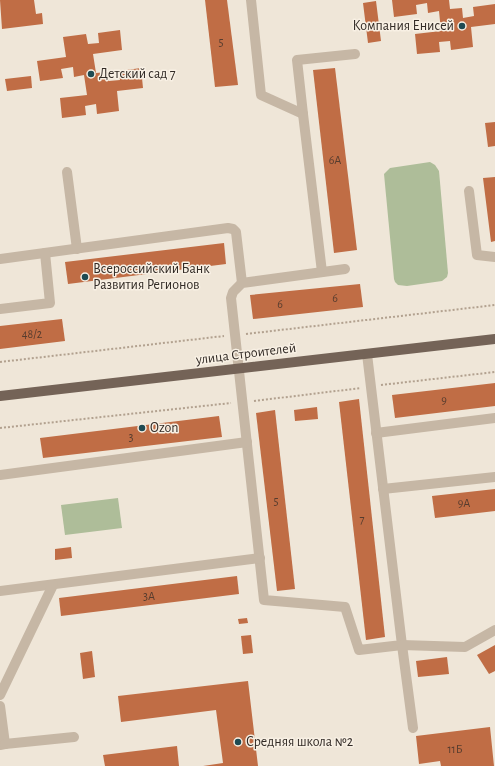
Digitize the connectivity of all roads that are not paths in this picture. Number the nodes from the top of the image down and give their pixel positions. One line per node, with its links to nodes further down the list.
1 (250, 0): 3 (lane)
2 (355, 54): 3 (lane)
3 (303, 114): 11 (lane)
4 (67, 172): 6 (lane)
5 (468, 191): 8 (lane)
6 (77, 249): 7 (lane); 12 (lane)
7 (45, 253): 9 (lane); 13 (lane)
8 (495, 257)
9 (0, 259)
10 (345, 269): 11 (lane)
11 (322, 272): 12 (lane)
12 (242, 283): 16 (lane)
13 (0, 309)
14 (495, 339): 15 (main road, улица Строителей)
15 (367, 354): 16 (main road, улица Строителей); 19 (lane)
16 (238, 369): 17 (main road, улица Строителей); 20 (lane)
17 (0, 396)
18 (495, 418): 19 (lane)
19 (376, 432): 23 (lane)
20 (247, 442): 21 (lane); 24 (lane)
21 (0, 475)
22 (495, 477): 23 (lane)
23 (384, 489): 28 (lane)
24 (260, 558): 25 (lane); 28 (lane)
25 (53, 585): 26 (lane); 29 (lane)
26 (0, 591)
27 (495, 630): 28 (lane)
28 (402, 645): 31 (lane)
29 (0, 695)
30 (0, 706): 33 (lane)
31 (412, 728)
32 (74, 737): 33 (lane)
33 (2, 745)

